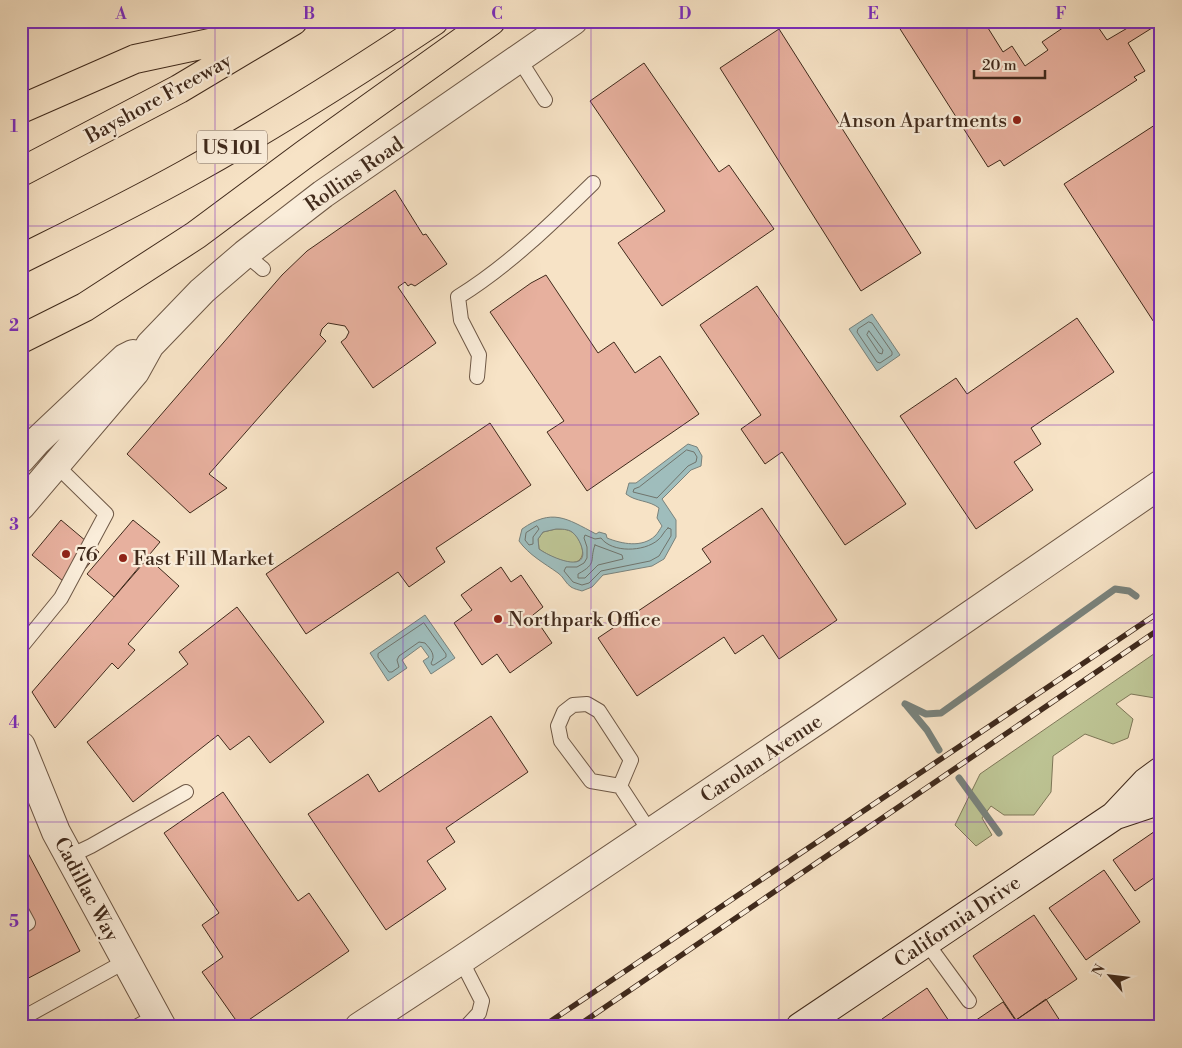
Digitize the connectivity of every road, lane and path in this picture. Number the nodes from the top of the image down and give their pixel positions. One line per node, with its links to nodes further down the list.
1 (434, 21): 10 (highway, US 101)
2 (491, 21): 11 (highway)
3 (574, 21): 5 (street, Rollins Road)
4 (288, 24): 7 (highway); 8 (highway, Bayshore Freeway)
5 (519, 59): 6 (lane); 12 (street, Rollins Road)
6 (545, 100)
7 (21, 109)
8 (21, 172)
9 (593, 183): 13 (lane)
10 (21, 259)
11 (21, 339)
12 (150, 345): 14 (street, Rollins Road); 15 (street, Rollins Road)
13 (477, 377)
14 (21, 459)
15 (56, 464): 17 (street, Rollins Road); 18 (lane)
16 (1161, 484): 25 (street, Carolan Avenue)
17 (21, 506)
18 (21, 647)
19 (21, 746): 26 (street, Cadillac Way)
20 (1161, 772): 24 (street, California Drive)
21 (620, 786): 21 (lane); 25 (lane)
22 (186, 792): 26 (lane)
23 (1161, 800): 24 (street, California Drive)
24 (1114, 816): 29 (street, California Drive)
25 (650, 832): 30 (street, Carolan Avenue)
26 (70, 856): 31 (street, Cadillac Way)
27 (21, 910): 28 (lane)
28 (21, 927)
29 (926, 942): 32 (lane); 37 (street, California Drive)
30 (461, 960): 35 (street, Carolan Avenue); 36 (lane)
31 (126, 961): 33 (lane); 34 (street, Cadillac Way)
32 (969, 1001)
33 (21, 1019)
34 (151, 1023)
35 (359, 1027)
36 (466, 1027)
37 (800, 1027)

